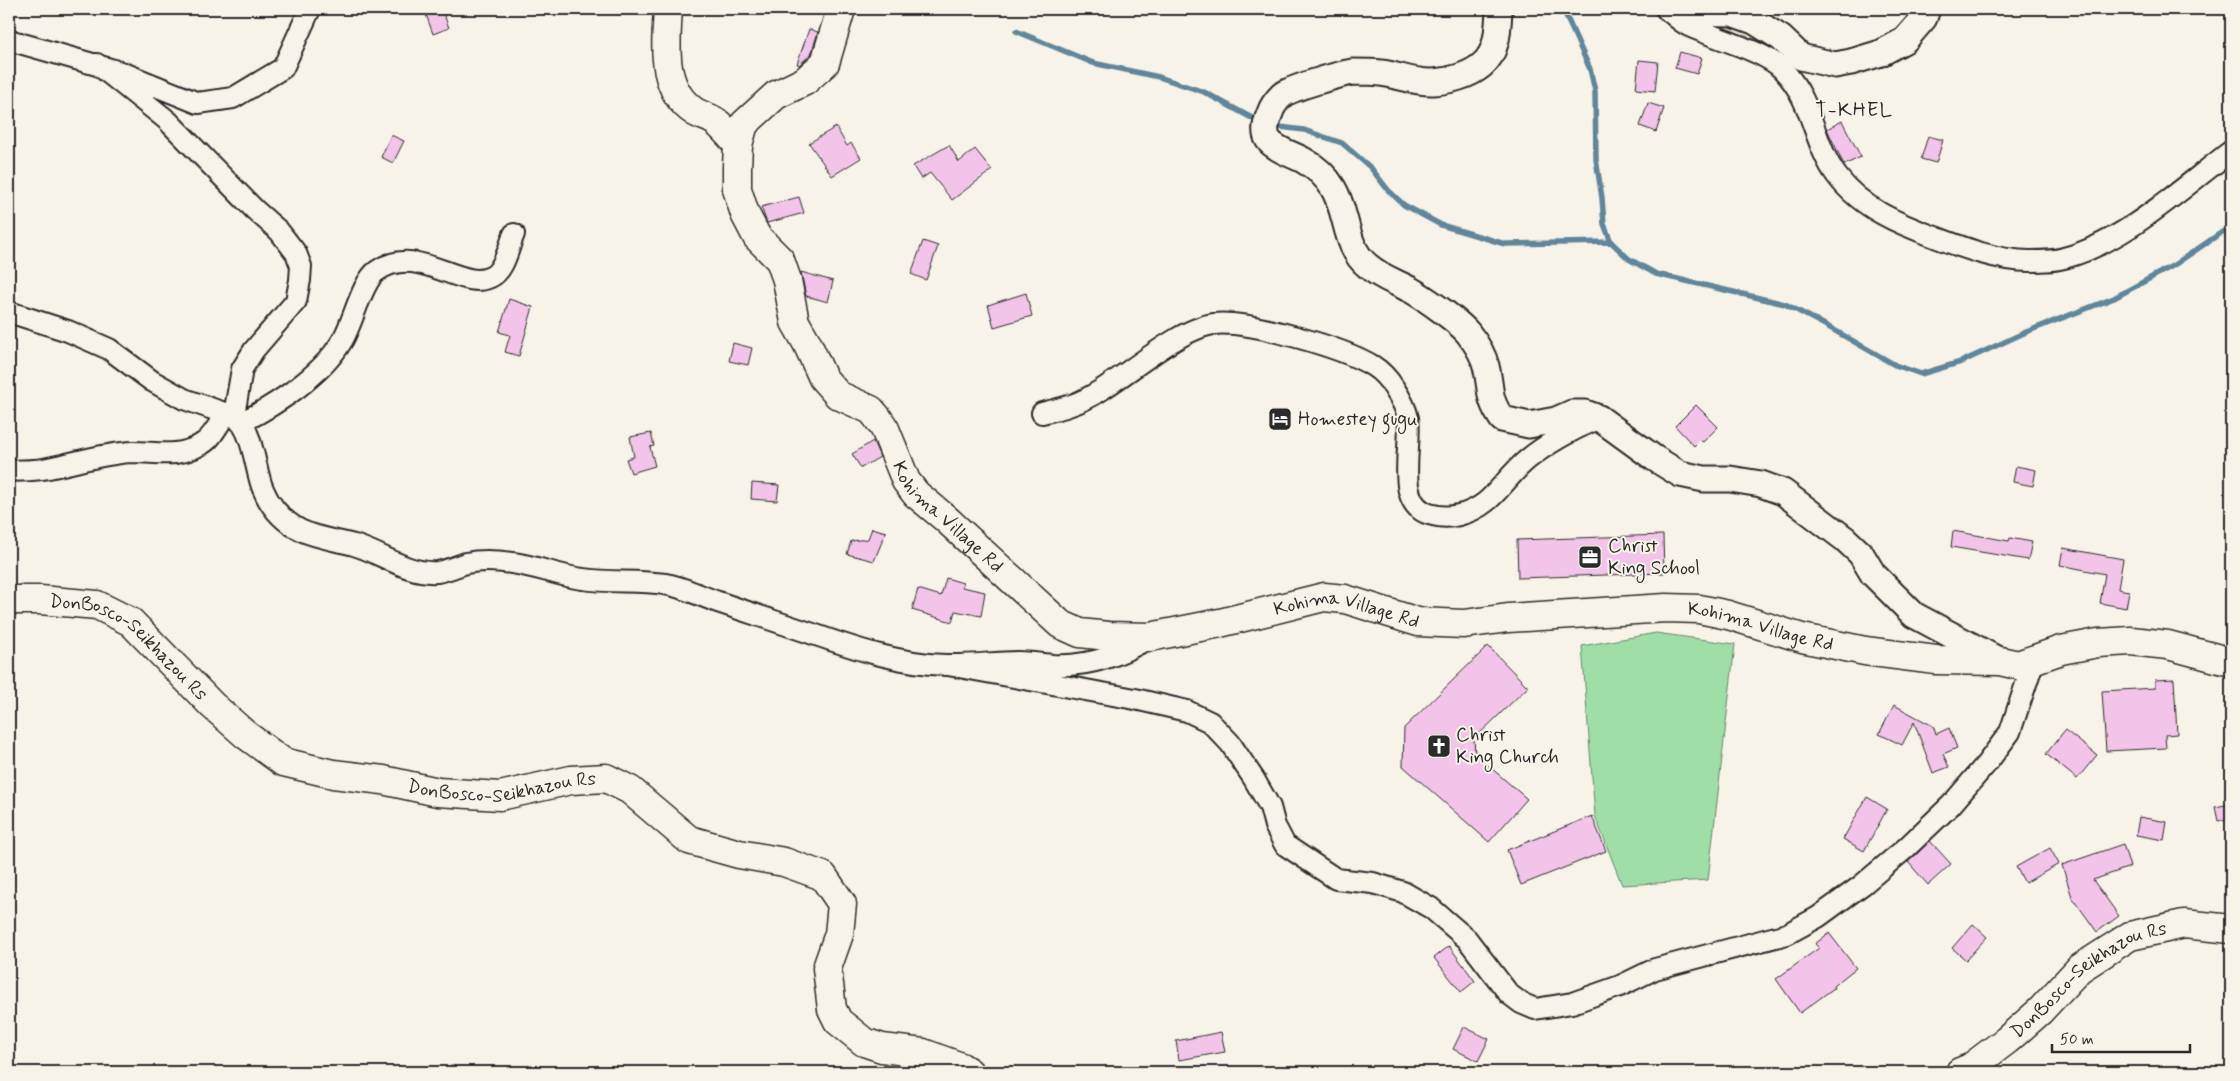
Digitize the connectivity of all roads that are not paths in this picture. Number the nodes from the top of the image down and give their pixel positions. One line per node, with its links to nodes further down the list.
1 (310, 9): 9 (street)
2 (668, 9): 10 (main road)
3 (841, 9): 10 (main road, Kohima Village Rd)
4 (1499, 9): 16 (street)
5 (1666, 9): 11 (street)
6 (1673, 9): 7 (street)
7 (1927, 9)
8 (9, 40): 9 (street)
9 (97, 64): 15 (street)
10 (738, 145): 19 (main road, Kohima Village Rd)
11 (2231, 151)
12 (514, 234): 15 (street)
13 (9, 312): 15 (street)
14 (1042, 414): 16 (street)
15 (234, 417): 17 (street); 23 (street)
16 (1599, 418): 21 (street)
17 (9, 471)
18 (9, 600): 25 (main road, DonBosco-Seikhazou Rs)
19 (1150, 637): 21 (main road, Kohima Village Rd); 23 (street)
20 (2034, 660): 21 (main road, Kohima Village Rd); 22 (main road, Kohima Village Rd); 23 (street)
21 (2000, 661)
22 (2231, 662)
23 (948, 665)
24 (2231, 929): 27 (main road, DonBosco-Seikhazou Rs)
25 (932, 1063): 26 (main road, DonBosco-Seikhazou Rs)
26 (969, 1072)
27 (1960, 1072)

